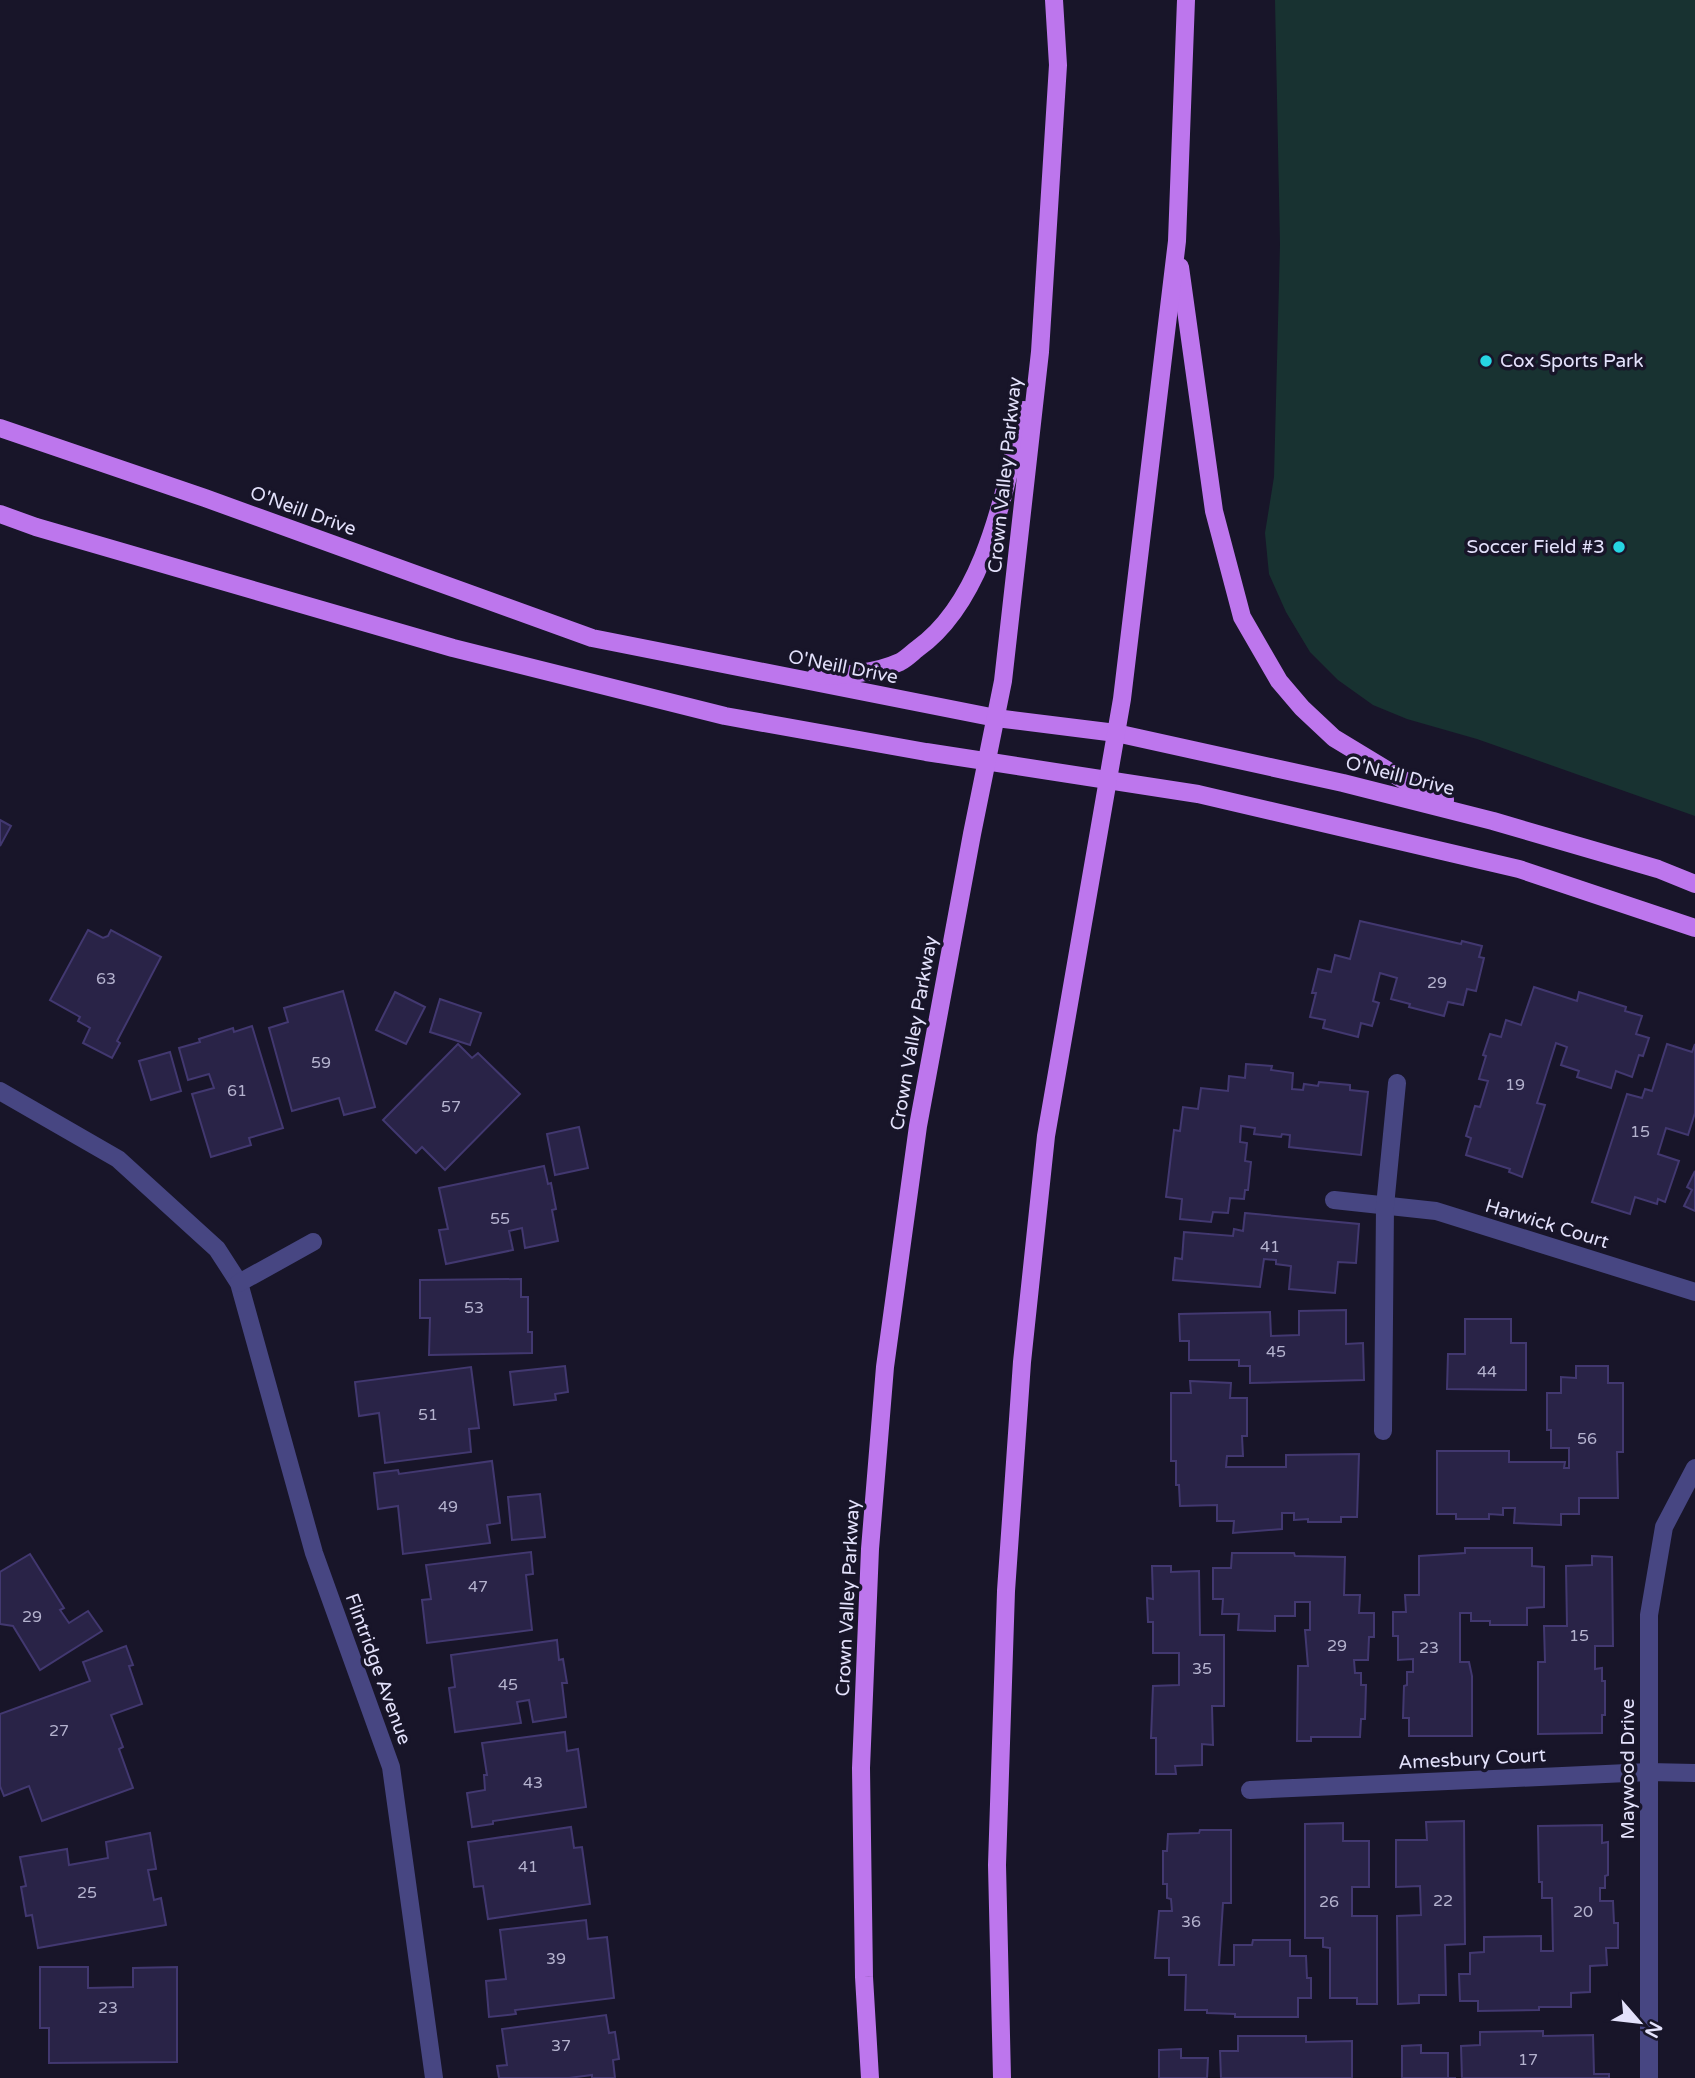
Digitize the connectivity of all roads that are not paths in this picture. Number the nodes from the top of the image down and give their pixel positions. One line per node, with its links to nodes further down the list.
1 (1054, 0): 4 (main road, Crown Valley Parkway)
2 (1186, 0): 3 (main road)
3 (1177, 241): 9 (main road); 12 (main road)
4 (1040, 352): 7 (main road); 8 (main road, Crown Valley Parkway)
5 (0, 428): 7 (main road, O'Neill Drive)
6 (0, 514): 10 (main road)
7 (792, 678): 8 (main road, O'Neill Drive)
8 (996, 718): 9 (main road, O'Neill Drive); 10 (main road, Crown Valley Parkway)
9 (1116, 733): 11 (main road); 12 (main road, O'Neill Drive)
10 (988, 761): 11 (main road); 28 (main road, Crown Valley Parkway)
11 (1110, 779): 14 (main road); 29 (main road)
12 (1493, 821): 13 (main road, O'Neill Drive)
13 (1695, 884)
14 (1695, 928)
15 (1397, 1083): 18 (street)
16 (0, 1091): 20 (street, Flintridge Avenue)
17 (1335, 1200): 18 (street, Harwick Court)
18 (1385, 1206): 21 (street, Harwick Court); 22 (street)
19 (313, 1242): 20 (street)
20 (239, 1283): 27 (street, Flintridge Avenue)
21 (1695, 1292)
22 (1383, 1431)
23 (1695, 1468): 24 (street, Maywood Drive)
24 (1649, 1773): 25 (street, Amesbury Court); 26 (street, Amesbury Court); 30 (street, Maywood Drive)
25 (1695, 1773)
26 (1251, 1790)
27 (434, 2078)
28 (870, 2078)
29 (1002, 2078)
30 (1649, 2078)

